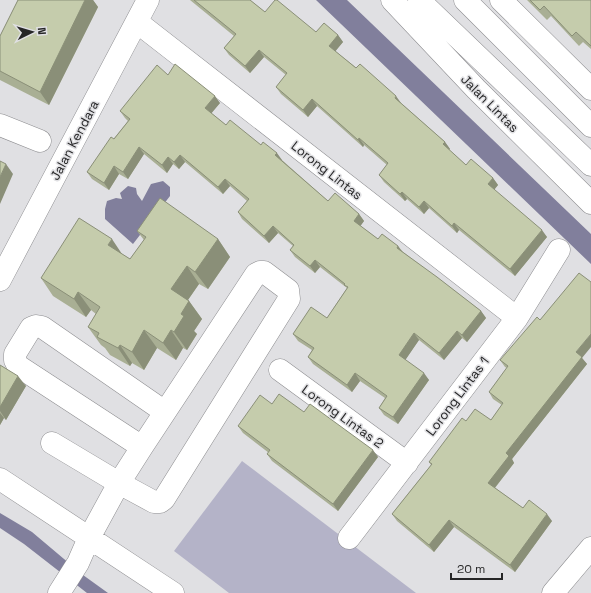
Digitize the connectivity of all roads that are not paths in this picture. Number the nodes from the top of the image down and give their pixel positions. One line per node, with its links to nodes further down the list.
1 (148, 0): 6 (main road, Jalan Kendara)
2 (392, 0): 12 (main road, Jalan Lintas)
3 (419, 0): 11 (main road, Jalan Lintas)
4 (465, 0): 9 (main road)
5 (501, 0): 7 (main road)
6 (136, 22): 14 (main road, Jalan Kendara); 15 (main road, Lorong Lintas)
7 (591, 89)
8 (0, 125): 10 (main road)
9 (591, 126)
10 (40, 141)
11 (591, 165)
12 (591, 203)
13 (559, 250): 15 (main road, Lorong Lintas 1)
14 (0, 280)
15 (517, 318): 20 (main road, Lorong Lintas 1)
16 (280, 370): 20 (main road, Lorong Lintas 2)
17 (165, 412): 19 (main road); 19 (main road); 22 (main road)
18 (52, 442): 22 (main road)
19 (142, 447): 22 (main road)
20 (406, 463): 24 (main road, Lorong Lintas 1)
21 (0, 479): 23 (main road)
22 (119, 483): 23 (main road)
23 (89, 538): 26 (main road); 27 (main road)
24 (349, 538)
25 (591, 548): 28 (main road)
26 (62, 588)
27 (173, 593)
28 (553, 593)

